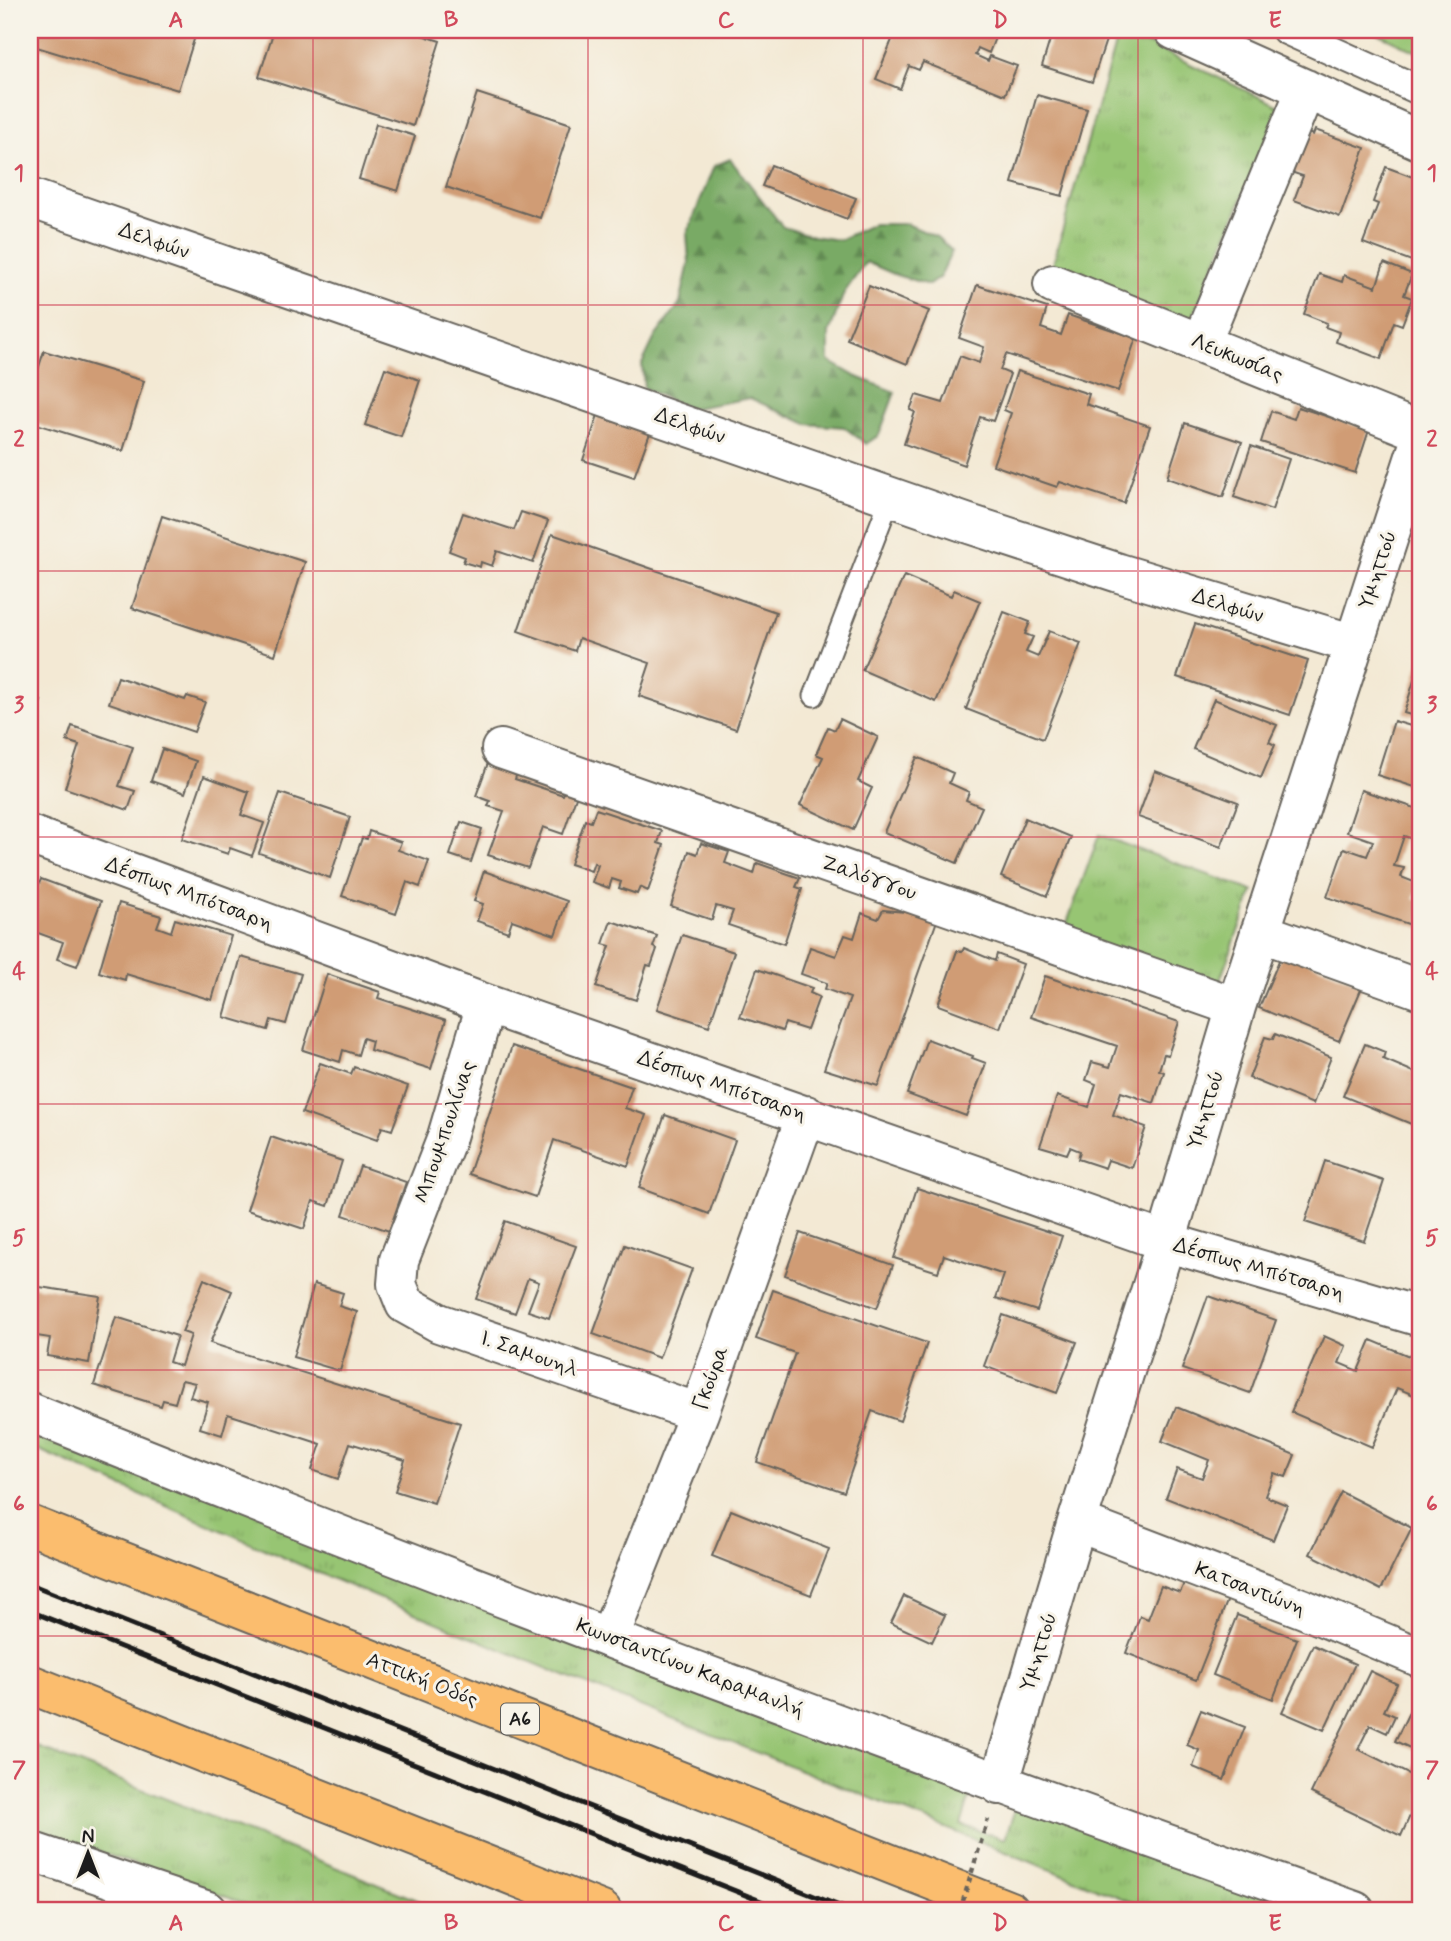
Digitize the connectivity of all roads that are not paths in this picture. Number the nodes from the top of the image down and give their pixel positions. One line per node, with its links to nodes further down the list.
1 (1174, 30): 3 (street)
2 (1286, 30): 4 (street)
3 (1306, 89): 5 (street); 8 (street)
4 (1421, 91)
5 (1421, 141)
6 (30, 198): 11 (street, Δελφών)
7 (1053, 284): 8 (street, Λευκωσίας)
8 (1201, 344): 9 (street, Λευκωσίας)
9 (1421, 432)
10 (1421, 438): 12 (street, Υμηττού)
11 (891, 496): 12 (street, Δελφών); 13 (lane)
12 (1354, 644): 16 (street, Υμηττού)
13 (814, 696)
14 (501, 749): 19 (street, Ζαλόγγου)
15 (30, 835): 18 (street, Δέσπως Μπότσαρη)
16 (1260, 932): 17 (street); 19 (street, Υμηττού)
17 (1421, 990)
18 (486, 1003): 20 (street, Δέσπως Μπότσαρη); 22 (street, Μπουμπουλίνας)
19 (1236, 1007): 21 (street, Υμηττού)
20 (806, 1115): 21 (street, Δέσπως Μπότσαρη); 25 (street, Γκούρα)
21 (1166, 1242): 23 (street, Δέσπως Μπότσαρη); 26 (street, Υμηττού)
22 (399, 1260): 25 (street, Ι. Σαμουηλ)
23 (1421, 1317)
24 (30, 1412): 28 (street, Κωνσταντίνου Καραμανλή)
25 (699, 1413): 28 (street, Γκούρα)
26 (1077, 1522): 29 (street, Κατσαντώνη); 31 (street, Υμηττού)
27 (30, 1525): 35 (highway, Αττική Οδός / Α6)
28 (609, 1638): 31 (street, Κωνσταντίνου Καραμανλή)
29 (1421, 1658)
30 (30, 1684): 34 (highway)
31 (999, 1785): 36 (street, Κωνσταντίνου Καραμανλή)
32 (30, 1851): 33 (street)
33 (208, 1911)
34 (603, 1911)
35 (1010, 1911)
36 (1354, 1911)

